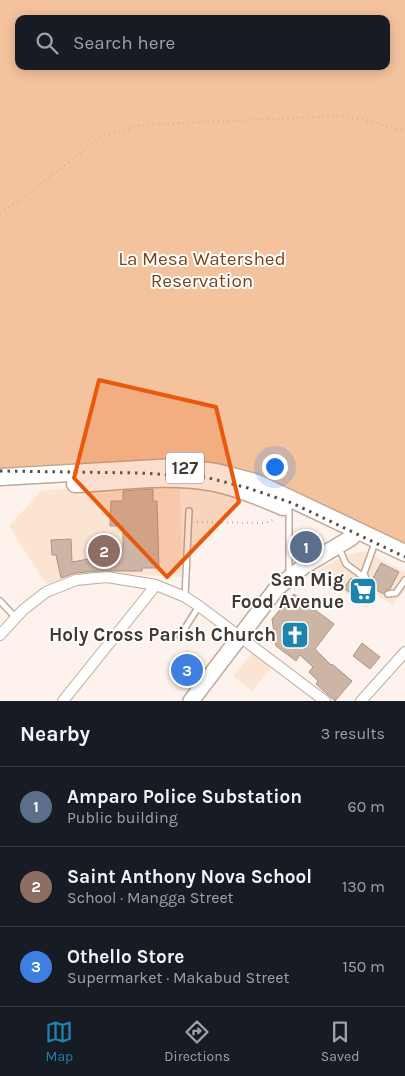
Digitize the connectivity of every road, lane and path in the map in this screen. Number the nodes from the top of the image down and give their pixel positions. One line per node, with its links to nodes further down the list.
1 (405, 130): 2 (path)
2 (0, 213)
3 (0, 477): 8 (main road, 127)
4 (0, 487): 5 (main road, 127)
5 (285, 509): 7 (path); 8 (main road, 127); 12 (lane)
6 (190, 511): 7 (lane)
7 (190, 522): 18 (lane)
8 (349, 538): 9 (main road, 127); 12 (street); 13 (lane)
9 (375, 544): 10 (main road, 127); 11 (main road, 127); 13 (lane)
10 (405, 553)
11 (405, 564)
12 (289, 577): 24 (street)
13 (366, 579): 15 (lane)
14 (405, 580): 17 (lane)
15 (370, 584)
16 (156, 585): 18 (street); 21 (street); 26 (street)
17 (388, 594)
18 (185, 597): 20 (street)
19 (0, 601): 21 (lane)
20 (199, 606): 23 (lane); 24 (street)
21 (16, 618): 22 (street)
22 (0, 635)
23 (180, 636)
24 (240, 637): 27 (street); 28 (street)
25 (405, 652): 29 (street)
26 (63, 701)
27 (191, 701)
28 (326, 701)
29 (361, 701)

